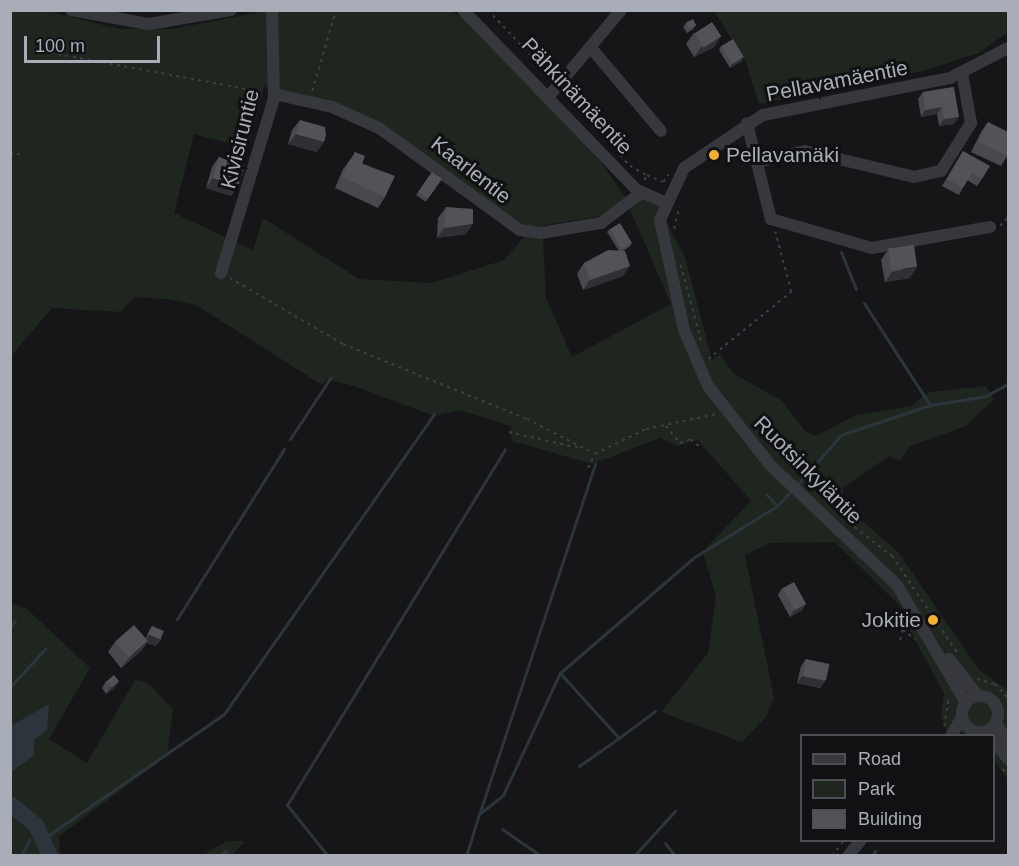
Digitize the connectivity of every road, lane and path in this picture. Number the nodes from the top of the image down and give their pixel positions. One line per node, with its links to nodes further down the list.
1 (71, 10): 2 (street)
2 (231, 10)
3 (272, 10): 13 (street, Kivisiruntie)
4 (336, 10): 15 (path)
5 (463, 10): 14 (street, Pähkinämäentie)
6 (488, 10): 12 (path)
7 (621, 10): 9 (street)
8 (1008, 48): 11 (street, Pellavamäentie)
9 (592, 49): 12 (street); 17 (street)
10 (36, 50): 13 (path)
11 (962, 73): 16 (street, Pellavamäentie); 20 (street)
12 (559, 85): 14 (street); 21 (path)
13 (274, 94): 15 (street, Kaarlentie); 29 (street, Kivisiruntie)
14 (550, 95): 22 (street, Pähkinämäentie)
15 (311, 101): 22 (street, Kaarlentie)
16 (747, 123): 20 (street); 23 (street, Pellavamäentie)
17 (661, 131)
18 (10, 152): 19 (path)
19 (22, 154)
20 (757, 162): 25 (street)
21 (646, 175)
22 (642, 192): 23 (street, Pähkinämäentie)
23 (666, 203): 32 (street, Ruotsinkyläntie)
24 (680, 203): 27 (path)
25 (771, 219): 26 (street); 30 (path)
26 (990, 227)
27 (672, 237)
28 (678, 257): 30 (path)
29 (221, 273): 36 (path)
30 (706, 360): 31 (path)
31 (710, 369)
32 (725, 411): 33 (path); 47 (street, Ruotsinkyläntie)
33 (666, 425): 35 (path); 37 (path)
34 (508, 432): 36 (path)
35 (699, 446)
36 (580, 449): 37 (path)
37 (595, 454): 38 (path)
38 (588, 468)
39 (839, 515): 45 (path)
40 (904, 622): 42 (path)
41 (897, 625): 42 (path)
42 (903, 630): 43 (path); 44 (path)
43 (900, 640)
44 (920, 644)
45 (963, 662)
46 (944, 687): 47 (path)
47 (957, 689): 48 (street, Ruotsinkyläntie); 49 (path); 50 (street, Ruotsinkyläntie); 53 (path)
48 (978, 696): 50 (street); 52 (street)
49 (1008, 698)
50 (966, 703): 51 (street)
51 (962, 717): 54 (street); 55 (street)
52 (996, 722): 56 (street); 57 (street)
53 (940, 734)
54 (952, 734)
55 (981, 734)
56 (983, 734)
57 (1008, 746)
58 (995, 747): 59 (street)
59 (1008, 759)
60 (842, 842): 62 (path)
61 (859, 842): 63 (street)
62 (832, 855)
63 (848, 855)

